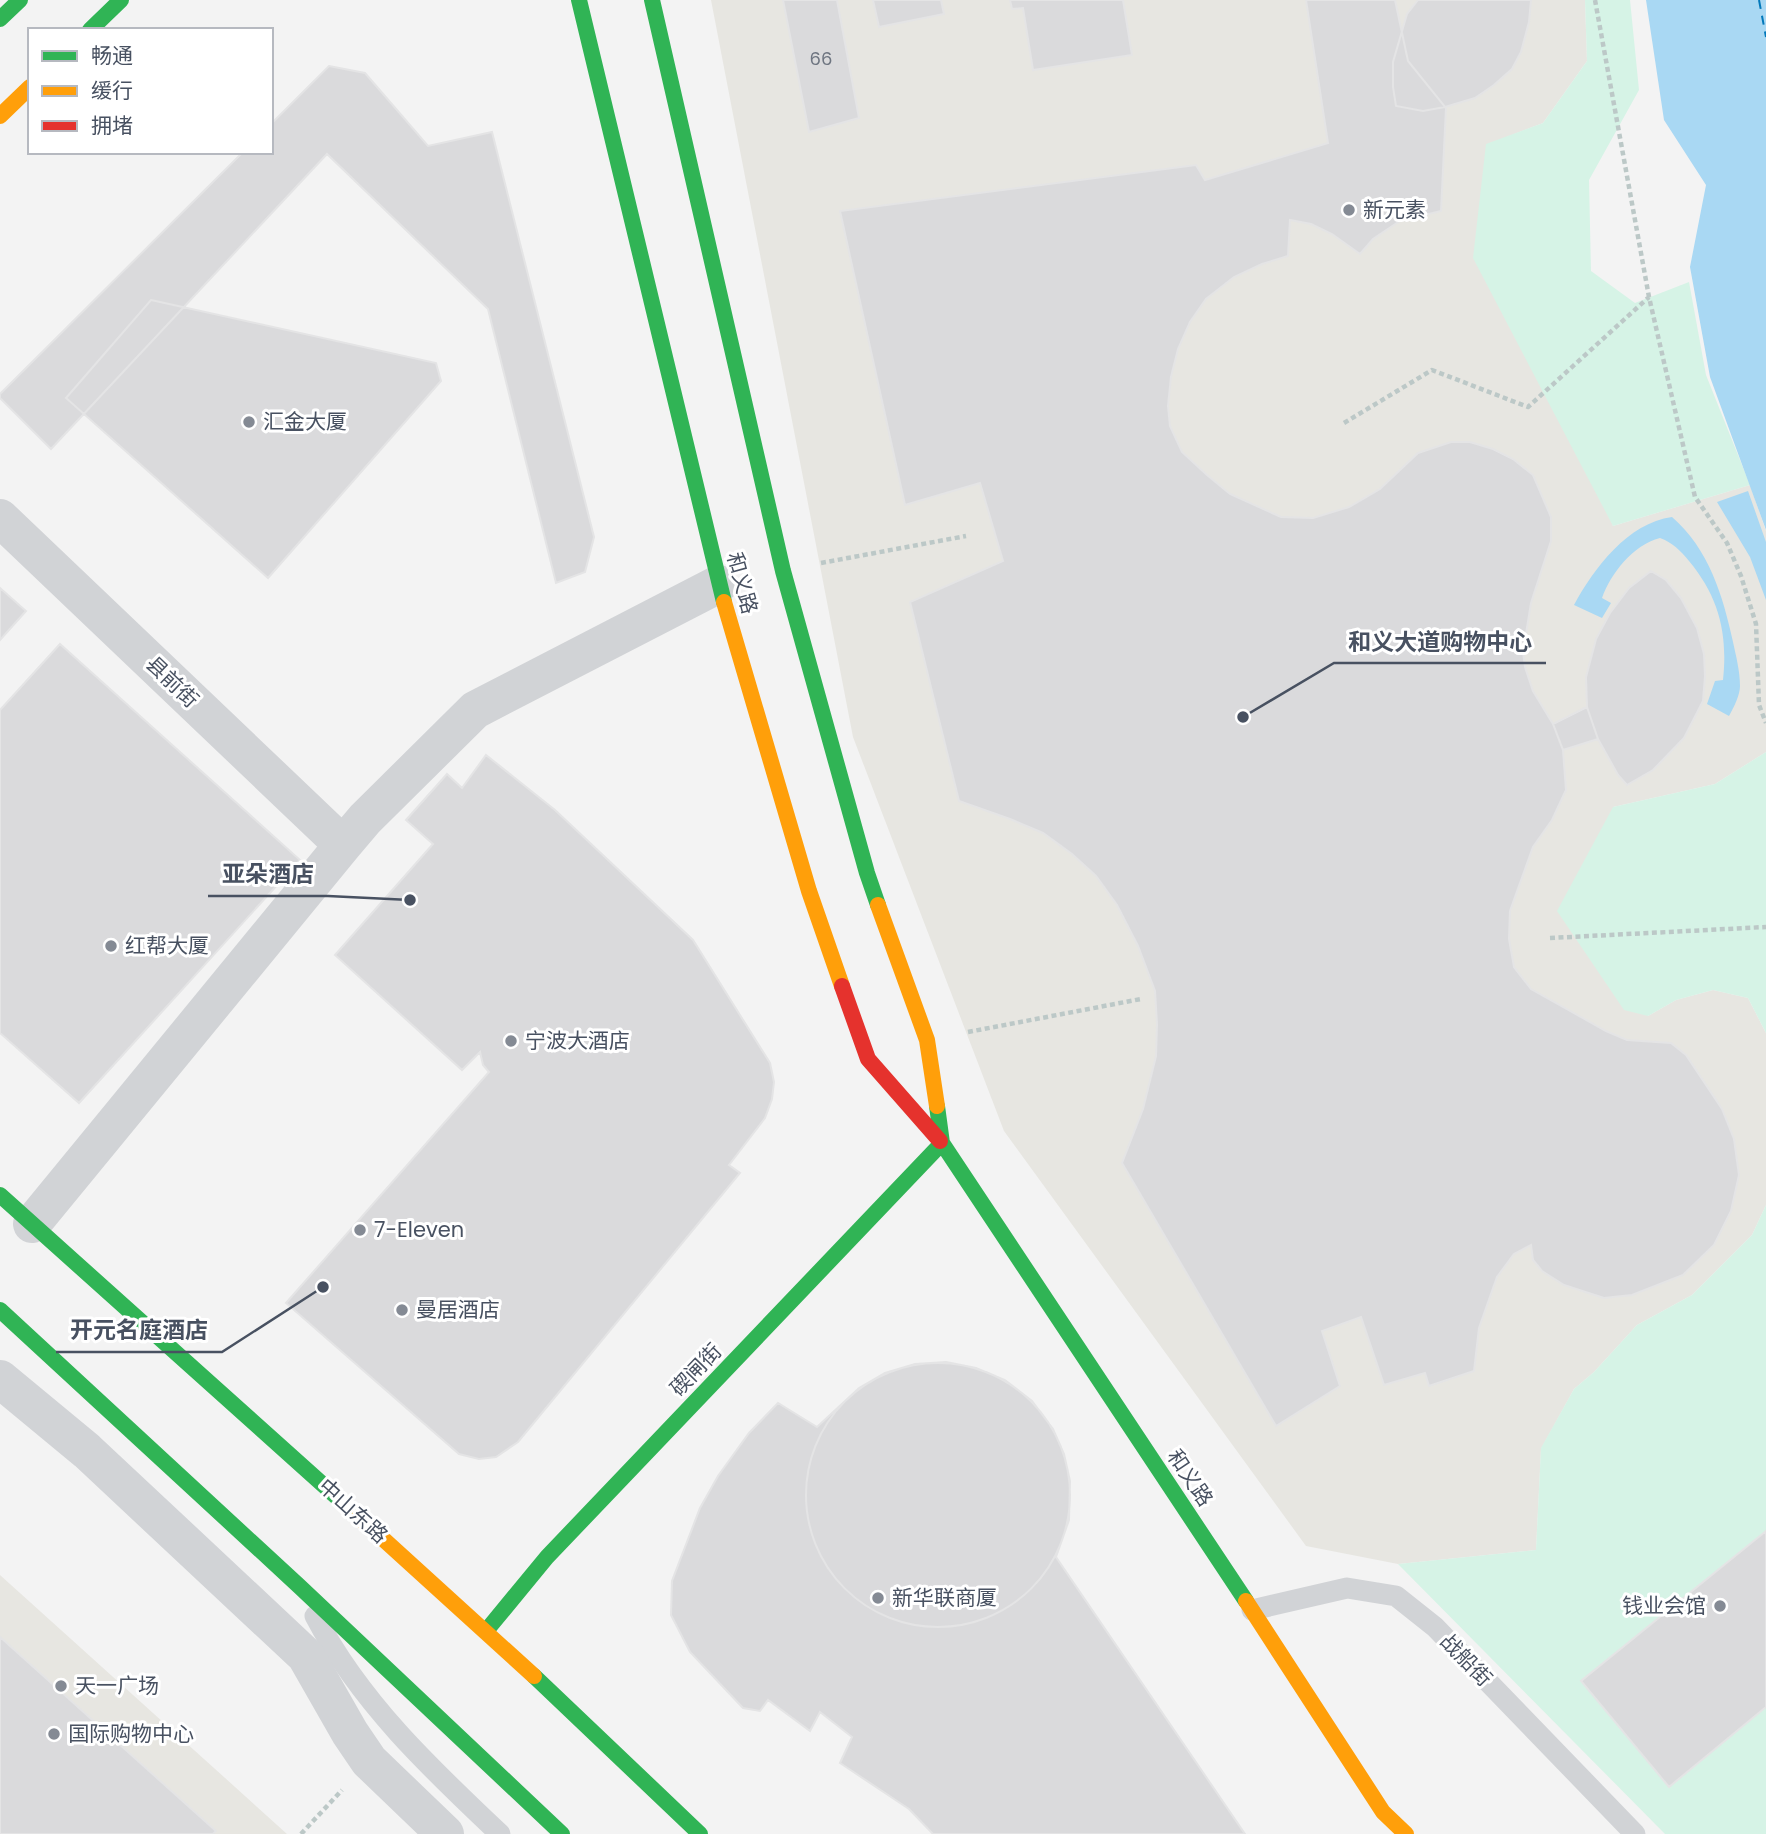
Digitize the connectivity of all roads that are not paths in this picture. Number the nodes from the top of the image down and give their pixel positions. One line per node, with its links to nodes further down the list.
1 (20, 0): 5 (main road)
2 (121, 0): 6 (main road)
3 (579, 0): 10 (main road, 和义路)
4 (652, 0): 12 (main road, 和义路)
5 (0, 19)
6 (92, 28)
7 (28, 89): 8 (main road)
8 (0, 116)
9 (0, 518): 11 (street, 县前街)
10 (719, 584): 11 (street); 12 (main road, 和义路)
11 (343, 845): 14 (street)
12 (942, 1143): 18 (main road, 和义路); 19 (main road, 碶闸街)
13 (0, 1195): 14 (main road, 中山东路)
14 (32, 1224): 19 (main road, 中山东路)
15 (0, 1310): 17 (main road)
16 (0, 1379): 20 (street)
17 (299, 1586): 21 (lane); 22 (main road)
18 (1252, 1609): 24 (main road, 和义路); 25 (lane, 战船街)
19 (486, 1631): 23 (main road, 中山东路)
20 (446, 1834)
21 (500, 1834)
22 (562, 1834)
23 (700, 1834)
24 (1406, 1834)
25 (1635, 1834)

